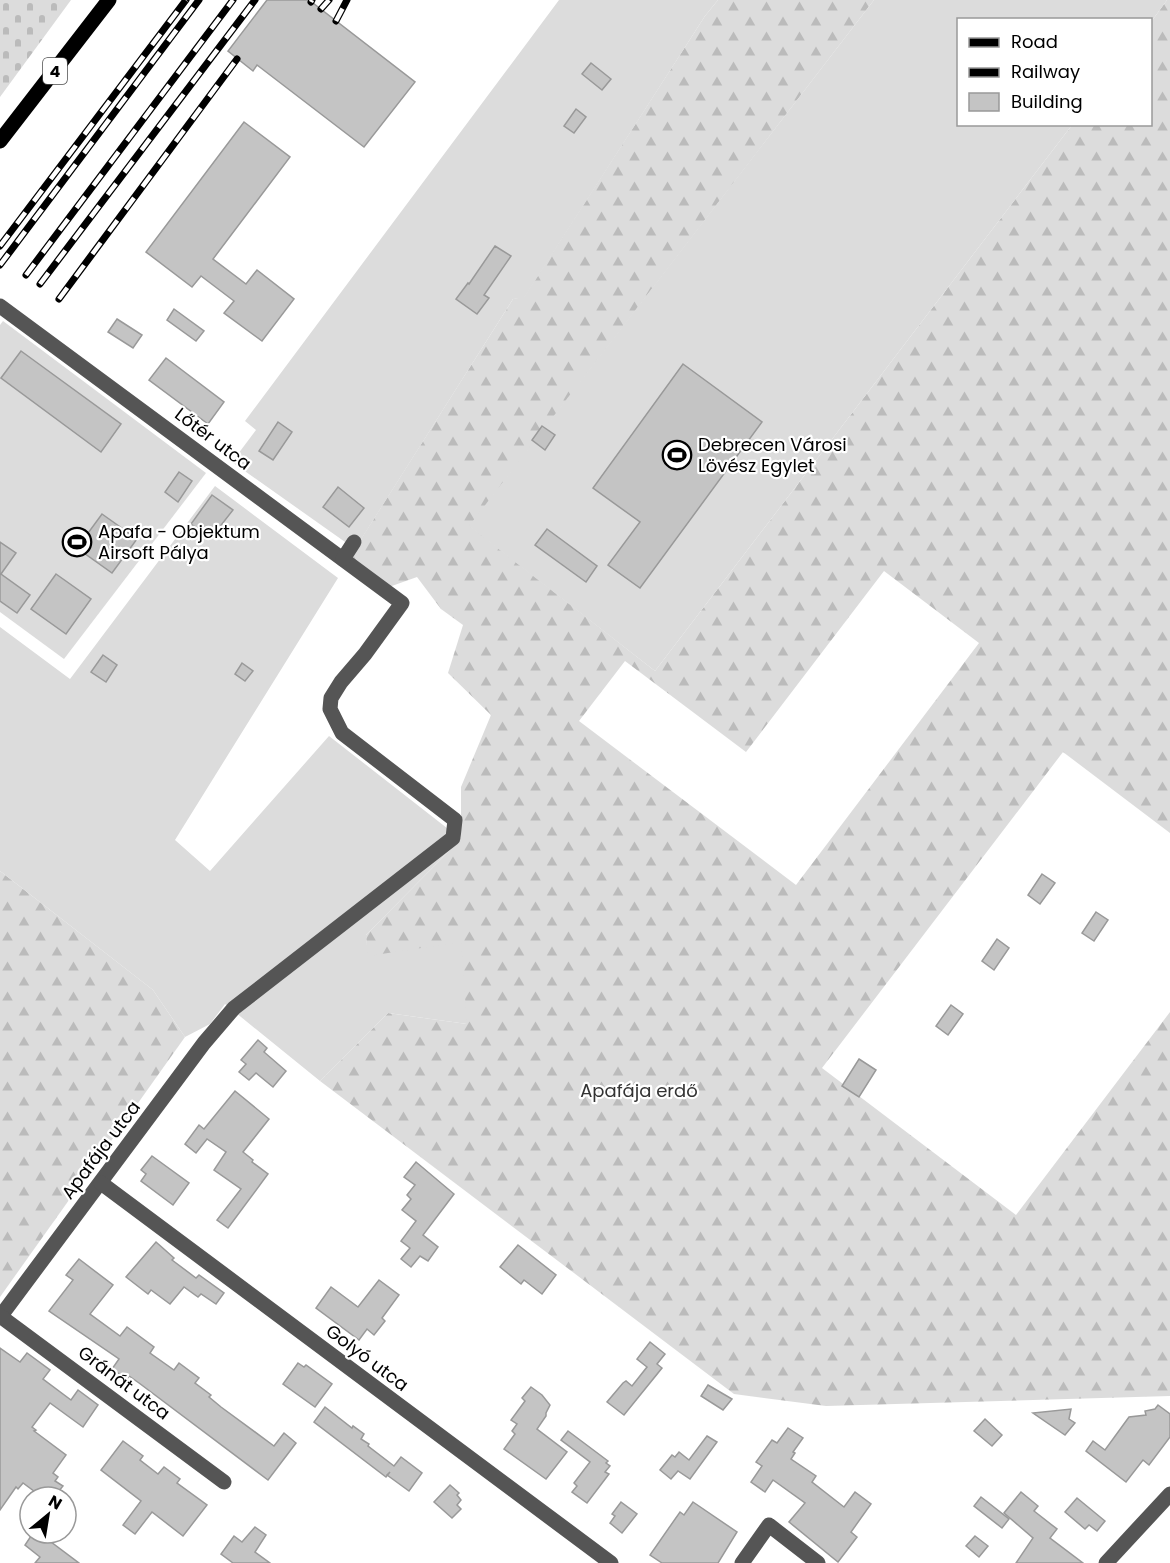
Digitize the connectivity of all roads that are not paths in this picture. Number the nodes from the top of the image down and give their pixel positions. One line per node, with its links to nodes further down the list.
1 (109, 0): 2 (main road, 4)
2 (0, 141)
3 (0, 306): 5 (street, Lőtér utca)
4 (354, 542): 5 (street)
5 (343, 559): 6 (street, Lőtér utca)
6 (402, 603): 7 (street, Apafája utca)
7 (101, 1183): 8 (street, Apafája utca); 11 (street, Golyó utca)
8 (0, 1316): 9 (street, Gránát utca)
9 (224, 1482)
10 (1170, 1494): 14 (street)
11 (611, 1563)
12 (742, 1563): 13 (street)
13 (818, 1563)
14 (1106, 1563)

